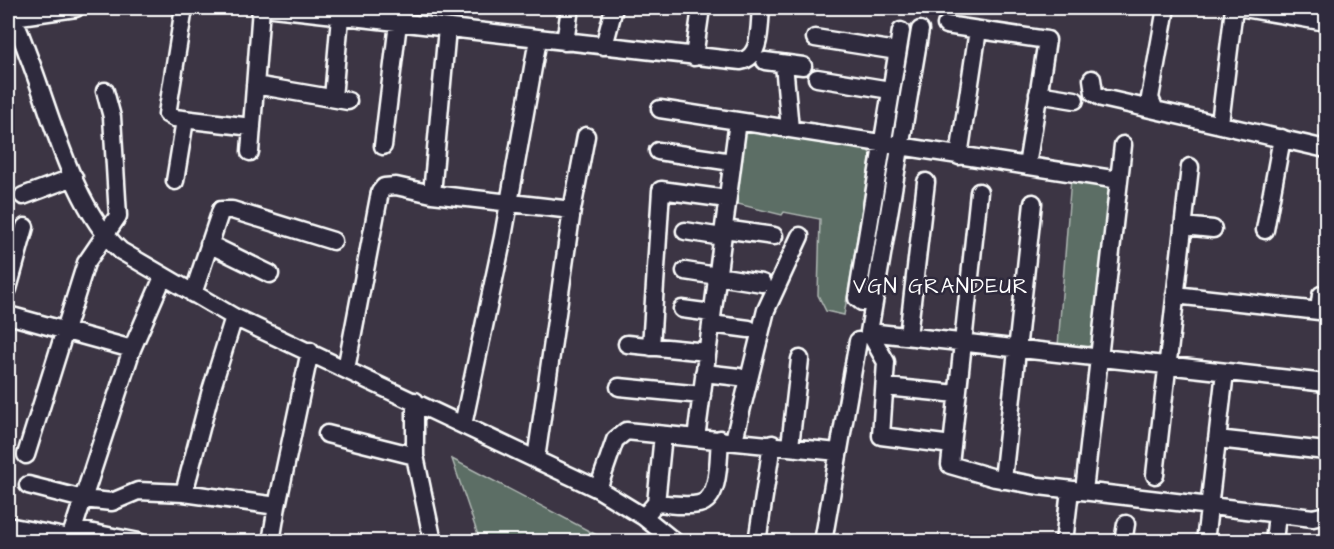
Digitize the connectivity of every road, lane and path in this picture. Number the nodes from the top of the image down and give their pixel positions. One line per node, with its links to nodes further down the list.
1 (76, 8): 13 (street)
2 (184, 8): 40 (street)
3 (261, 8): 33 (street)
4 (273, 8): 12 (street)
5 (570, 8): 24 (street)
6 (614, 8): 25 (street)
7 (701, 8): 27 (street)
8 (761, 8): 27 (street)
9 (1166, 8): 39 (street)
10 (1234, 8): 42 (street)
11 (1244, 8): 15 (street)
12 (311, 10): 14 (street)
13 (10, 11): 58 (street)
14 (340, 17): 16 (street); 33 (street)
15 (1326, 22)
16 (398, 23): 18 (street); 49 (street)
17 (946, 25): 20 (street)
18 (447, 28): 23 (street); 63 (street)
19 (920, 30): 50 (street)
20 (978, 30): 36 (street); 54 (street)
21 (901, 31): 26 (street)
22 (815, 38): 26 (street)
23 (538, 39): 24 (street); 67 (street)
24 (565, 42): 25 (street)
25 (603, 46): 27 (street)
26 (897, 51): 34 (street)
27 (694, 57)
28 (765, 61): 29 (street)
29 (784, 64): 30 (street); 44 (street)
30 (803, 66)
31 (817, 78): 34 (street)
32 (1092, 79): 39 (street)
33 (255, 85): 43 (street)
34 (890, 90): 47 (street)
35 (105, 91): 77 (street)
36 (1038, 94): 37 (street); 56 (street)
37 (1075, 100)
38 (660, 109): 41 (street)
39 (1155, 110): 42 (street)
40 (185, 120): 43 (street); 60 (street)
41 (738, 121): 44 (street); 55 (street)
42 (1220, 123): 46 (street)
43 (252, 127): 53 (street)
44 (790, 129): 47 (street)
45 (586, 136): 68 (street)
46 (1282, 138): 51 (street); 72 (street)
47 (881, 143): 50 (street); 86 (street)
48 (1123, 145): 59 (street)
49 (383, 146)
50 (900, 146): 54 (street); 86 (street)
51 (1326, 149)
52 (658, 151): 55 (street)
53 (250, 152)
54 (959, 156): 56 (street)
55 (732, 162): 65 (street)
56 (1028, 166): 59 (street)
57 (1190, 167): 69 (street)
58 (74, 177): 64 (street); 77 (street)
59 (1119, 180): 105 (street)
60 (175, 181)
61 (926, 182): 97 (street)
62 (979, 192): 98 (street)
63 (432, 194): 67 (street); 108 (street)
64 (23, 196)
65 (728, 199): 74 (street); 100 (street)
66 (1033, 203): 101 (street)
67 (507, 204): 68 (street); 118 (street)
68 (572, 210): 131 (street)
69 (1183, 226): 71 (street); 89 (street)
70 (25, 227): 85 (street)
71 (1213, 229)
72 (1265, 230)
73 (685, 231): 74 (street)
74 (723, 233): 75 (street); 82 (street)
75 (774, 236)
76 (800, 236): 123 (street)
77 (106, 237): 83 (street); 95 (street)
78 (333, 241): 79 (street)
79 (209, 244): 81 (street); 87 (street)
80 (685, 271): 82 (street)
81 (270, 274)
82 (717, 276): 84 (street); 93 (street)
83 (163, 278): 87 (street); 102 (street)
84 (762, 283)
85 (8, 289)
86 (875, 292): 96 (street)
87 (193, 294): 92 (street)
88 (1320, 295): 89 (street)
89 (1175, 296): 107 (street)
90 (682, 309): 93 (street)
91 (8, 315): 95 (street)
92 (234, 317): 103 (street); 137 (street)
93 (712, 319): 94 (street); 104 (street)
94 (749, 329)
95 (65, 330): 102 (street); 129 (street)
96 (863, 336): 97 (street); 114 (street); 128 (street)
97 (908, 336): 98 (street)
98 (962, 342): 101 (street); 115 (street)
99 (627, 345): 100 (street)
100 (651, 347): 104 (street)
101 (1017, 348): 105 (street); 133 (street)
102 (132, 349): 138 (street)
103 (310, 351): 108 (street); 140 (street)
104 (707, 352): 110 (street)
105 (1099, 358): 107 (street); 136 (street)
106 (800, 359): 126 (street)
107 (1167, 365): 109 (street); 132 (street)
108 (346, 369): 117 (street)
109 (1225, 372): 112 (street); 122 (street)
110 (704, 373): 111 (street); 116 (street)
111 (739, 377)
112 (1326, 383)
113 (619, 387): 116 (street)
114 (886, 387): 115 (street); 125 (street)
115 (957, 394): 125 (street)
116 (702, 395): 121 (street)
117 (415, 401): 118 (street); 130 (street)
118 (463, 425): 131 (street)
119 (327, 434): 130 (street)
120 (663, 435): 121 (street); 135 (street); 139 (street)
121 (696, 438): 123 (street)
122 (1217, 439): 127 (street); 141 (street)
123 (727, 440): 124 (street); 139 (street)
124 (772, 444): 126 (street); 152 (street)
125 (952, 445): 133 (street)
126 (790, 446): 128 (street)
127 (1326, 450)
128 (838, 452): 153 (street)
129 (26, 455)
130 (415, 456): 150 (street)
131 (536, 459): 135 (street)
132 (1155, 475)
133 (1003, 480): 136 (street)
134 (28, 485): 138 (street)
135 (598, 489): 144 (street)
136 (1077, 491): 141 (street); 154 (street)
137 (184, 493): 138 (street); 140 (street)
138 (83, 498): 147 (street)
139 (656, 503): 144 (street)
140 (277, 506): 149 (street)
141 (1209, 506): 142 (street); 156 (street)
142 (1277, 514): 143 (street); 157 (street)
143 (1326, 515)
144 (644, 517): 151 (street)
145 (1126, 524): 155 (street)
146 (8, 526): 147 (street)
147 (71, 536): 148 (street)
148 (139, 542)
149 (271, 542)
150 (433, 542)
151 (675, 542)
152 (757, 542)
153 (823, 542)
154 (1064, 542)
155 (1123, 542)
156 (1205, 542)
157 (1274, 542)

